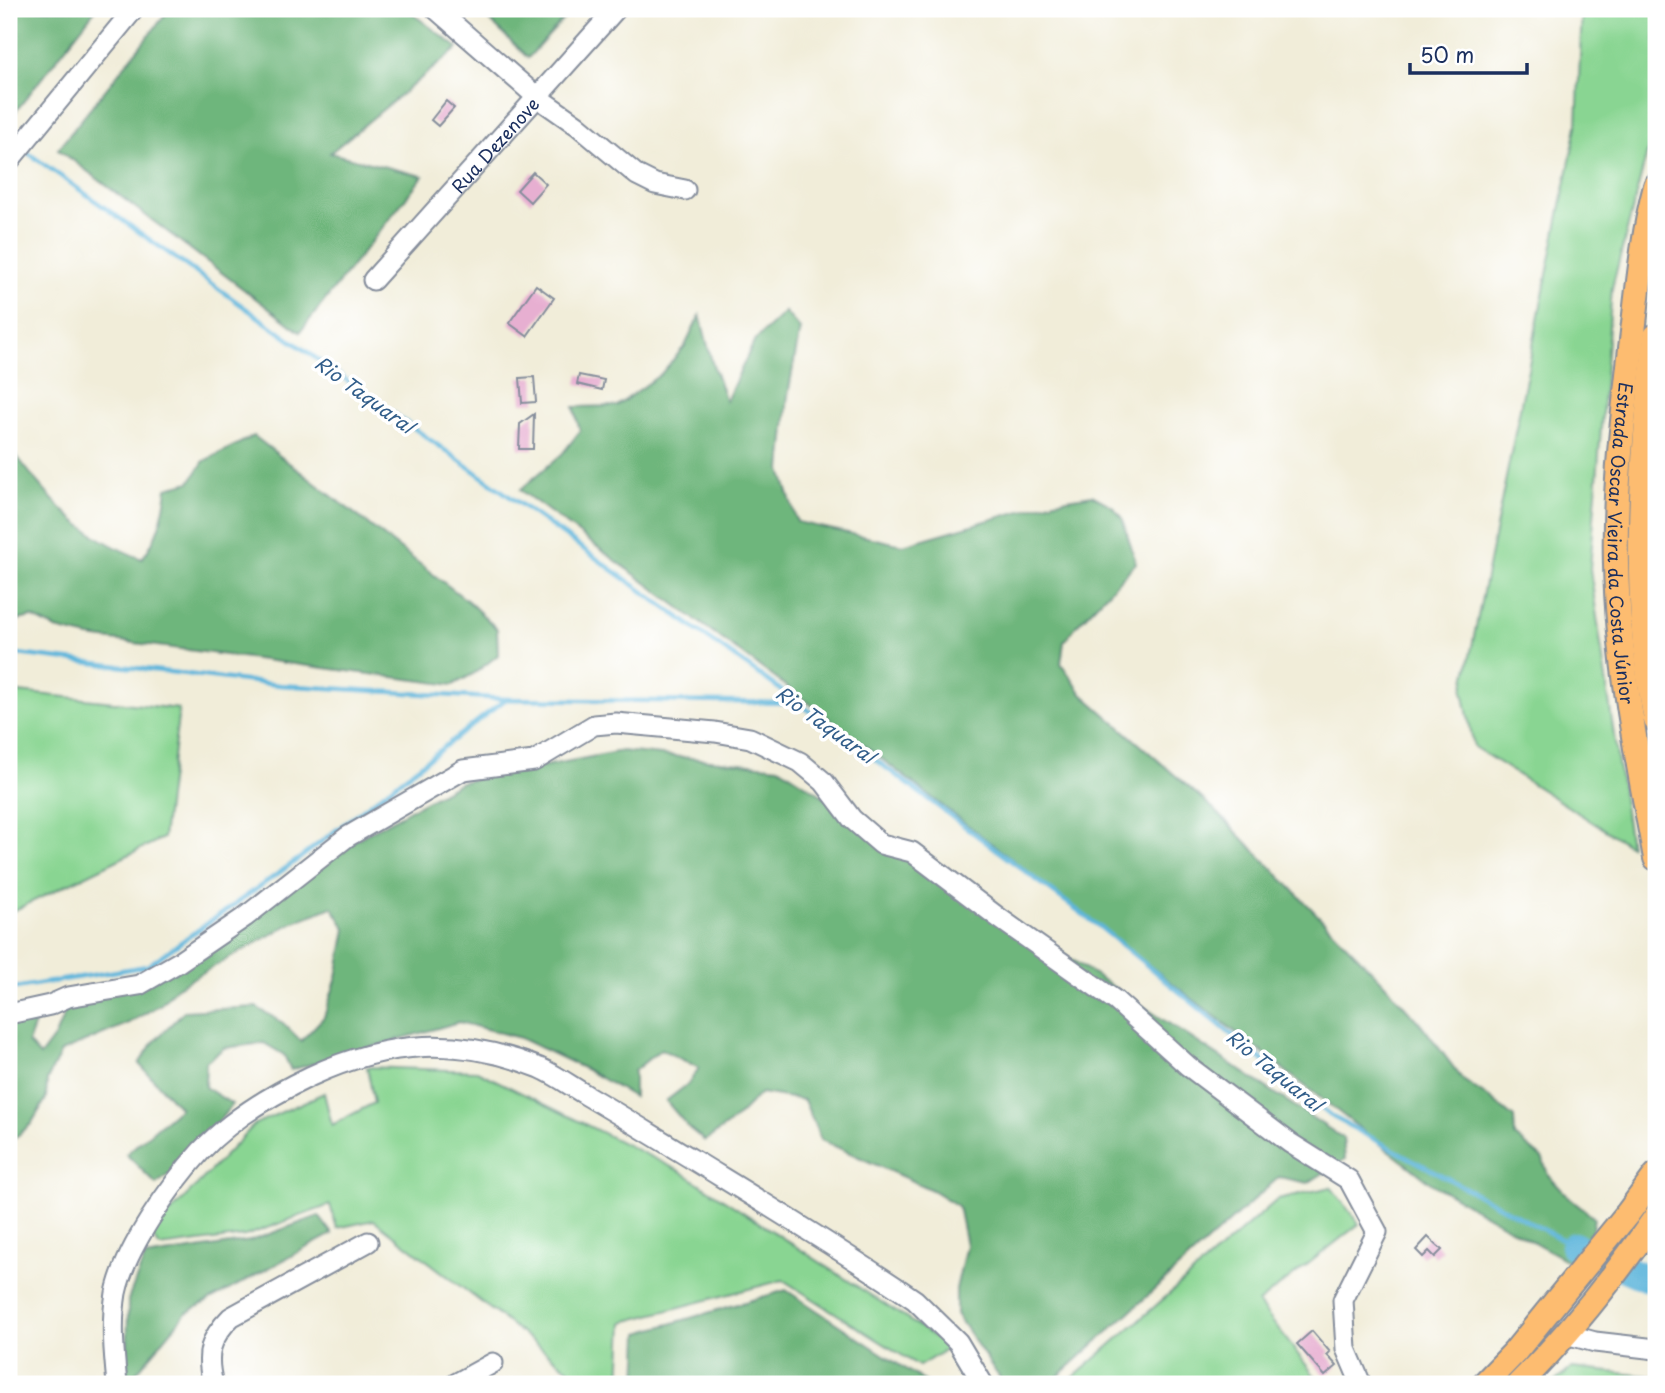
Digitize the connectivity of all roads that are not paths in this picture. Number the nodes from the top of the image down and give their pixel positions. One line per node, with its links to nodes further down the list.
1 (134, 9): 5 (street)
2 (436, 9): 4 (street)
3 (616, 9): 4 (street, Rua Dezenove)
4 (537, 97): 7 (street); 8 (street, Rua Dezenove)
5 (9, 161)
6 (1656, 186): 12 (main road, Estrada Oscar Vieira da Costa Júnior)
7 (685, 190)
8 (373, 279)
9 (1656, 336): 10 (main road, Estrada Oscar Vieira da Costa Júnior)
10 (1648, 527): 11 (main road, Estrada Oscar Vieira da Costa Júnior)
11 (1656, 720)
12 (1656, 858)
13 (9, 1014): 24 (street)
14 (1656, 1175): 25 (main road)
15 (1656, 1217): 17 (main road)
16 (368, 1242): 21 (street)
17 (1566, 1334): 18 (street); 26 (main road)
18 (1656, 1349)
19 (493, 1363): 22 (street)
20 (117, 1384): 23 (street)
21 (213, 1384)
22 (455, 1384)
23 (983, 1384)
24 (1361, 1384)
25 (1484, 1384)
26 (1520, 1384)

